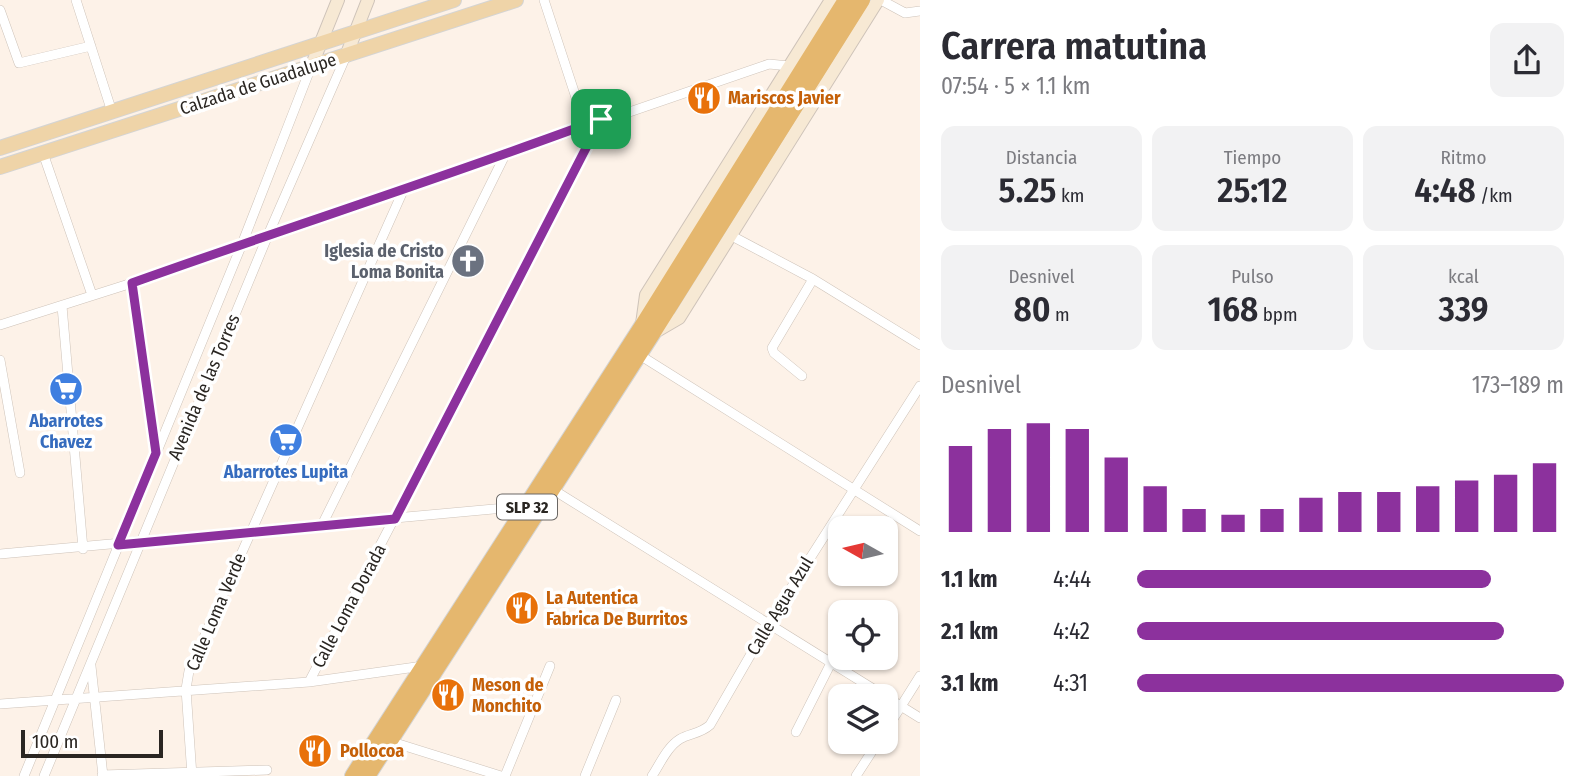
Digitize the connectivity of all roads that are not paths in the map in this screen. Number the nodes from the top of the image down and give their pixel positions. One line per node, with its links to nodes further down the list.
1 (76, 0): 17 (street)
2 (338, 0): 16 (main road, Avenida de las Torres)
3 (368, 0): 15 (main road, Avenida de las Torres)
4 (414, 0): 12 (main road)
5 (454, 0): 12 (main road, Calzada de Guadalupe)
6 (516, 0): 18 (main road, Calzada de Guadalupe)
7 (544, 0): 25 (street)
8 (831, 0): 19 (main road)
9 (846, 0): 33 (highway, SLP 32)
10 (862, 0): 33 (highway, SLP 32)
11 (879, 0): 14 (street); 32 (main road)
12 (429, 8): 15 (main road, Calzada de Guadalupe)
13 (0, 10): 17 (street)
14 (920, 11)
15 (356, 30): 16 (main road, Calzada de Guadalupe); 18 (main road, Avenida de las Torres)
16 (320, 44): 20 (main road, Avenida de las Torres); 21 (main road, Calzada de Guadalupe)
17 (91, 46): 23 (street)
18 (346, 56): 20 (main road, Calzada de Guadalupe); 31 (street, Avenida de las Torres)
19 (789, 66): 24 (street); 40 (main road)
20 (311, 67): 22 (main road, Calzada de Guadalupe); 34 (street, Avenida de las Torres)
21 (234, 72): 22 (main road); 23 (main road, Calzada de Guadalupe)
22 (240, 89): 27 (main road, Calzada de Guadalupe)
23 (112, 112): 26 (main road, Calzada de Guadalupe)
24 (601, 119): 25 (street); 51 (street, Calle Loma Dorada)
25 (585, 125): 28 (street)
26 (0, 148)
27 (43, 153): 29 (main road, Calzada de Guadalupe); 37 (street)
28 (504, 157): 30 (street); 52 (street)
29 (0, 167)
30 (403, 191): 31 (street); 54 (street, Calle Loma Verde)
31 (268, 234): 34 (street); 55 (street, Avenida de las Torres)
32 (730, 236): 35 (street); 40 (main road)
33 (703, 240): 40 (highway, SLP 32)
34 (242, 244): 36 (street); 46 (street, Avenida de las Torres)
35 (813, 279): 41 (street); 44 (street)
36 (132, 283): 37 (street); 46 (street)
37 (92, 295): 38 (street)
38 (62, 306): 39 (street); 57 (street)
39 (0, 325)
40 (647, 331): 42 (highway, SLP 32); 50 (highway, SLP 32)
41 (920, 345)
42 (638, 354): 48 (highway, SLP 32); 49 (street)
43 (0, 359): 47 (street)
44 (802, 376)
45 (920, 386): 49 (street, Calle Agua Azul)
46 (156, 453): 56 (street, Avenida de las Torres)
47 (20, 473)
48 (552, 489): 59 (street); 78 (highway, SLP 32)
49 (851, 491): 53 (street); 59 (street, Calle Agua Azul)
50 (527, 506): 51 (street); 62 (highway, SLP 32)
51 (395, 519): 52 (street); 67 (street, Calle Loma Dorada)
52 (322, 524): 54 (street)
53 (920, 531)
54 (250, 532): 55 (street); 68 (street, Calle Loma Verde)
55 (139, 543): 56 (street); 61 (street, Avenida de las Torres)
56 (118, 545): 57 (street); 71 (street, Avenida de las Torres)
57 (83, 549): 58 (street)
58 (0, 554)
59 (770, 621): 60 (street); 89 (street, Calle Agua Azul)
60 (828, 659)
61 (90, 663): 69 (street); 70 (street, Avenida de las Torres)
62 (423, 666): 67 (street); 85 (highway, SLP 32)
63 (550, 666): 87 (street)
64 (828, 670): 77 (street)
65 (845, 670): 74 (street)
66 (920, 676): 74 (street)
67 (309, 682): 68 (street)
68 (186, 689): 69 (street); 81 (street, Calle Loma Verde)
69 (94, 697): 70 (street); 84 (street)
70 (75, 699): 71 (street); 83 (street, Avenida de las Torres)
71 (55, 700): 73 (street); 82 (street, Avenida de las Torres)
72 (616, 700): 88 (street)
73 (0, 704)
74 (901, 706): 75 (street); 76 (street)
75 (898, 711)
76 (920, 718)
77 (796, 732)
78 (389, 741): 86 (highway, SLP 32); 87 (street)
79 (870, 754): 90 (street)
80 (267, 770): 81 (street)
81 (192, 773): 84 (street)
82 (24, 776)
83 (44, 776)
84 (102, 776)
85 (353, 776)
86 (367, 776)
87 (503, 776)
88 (585, 776)
89 (652, 776)
90 (856, 776)

